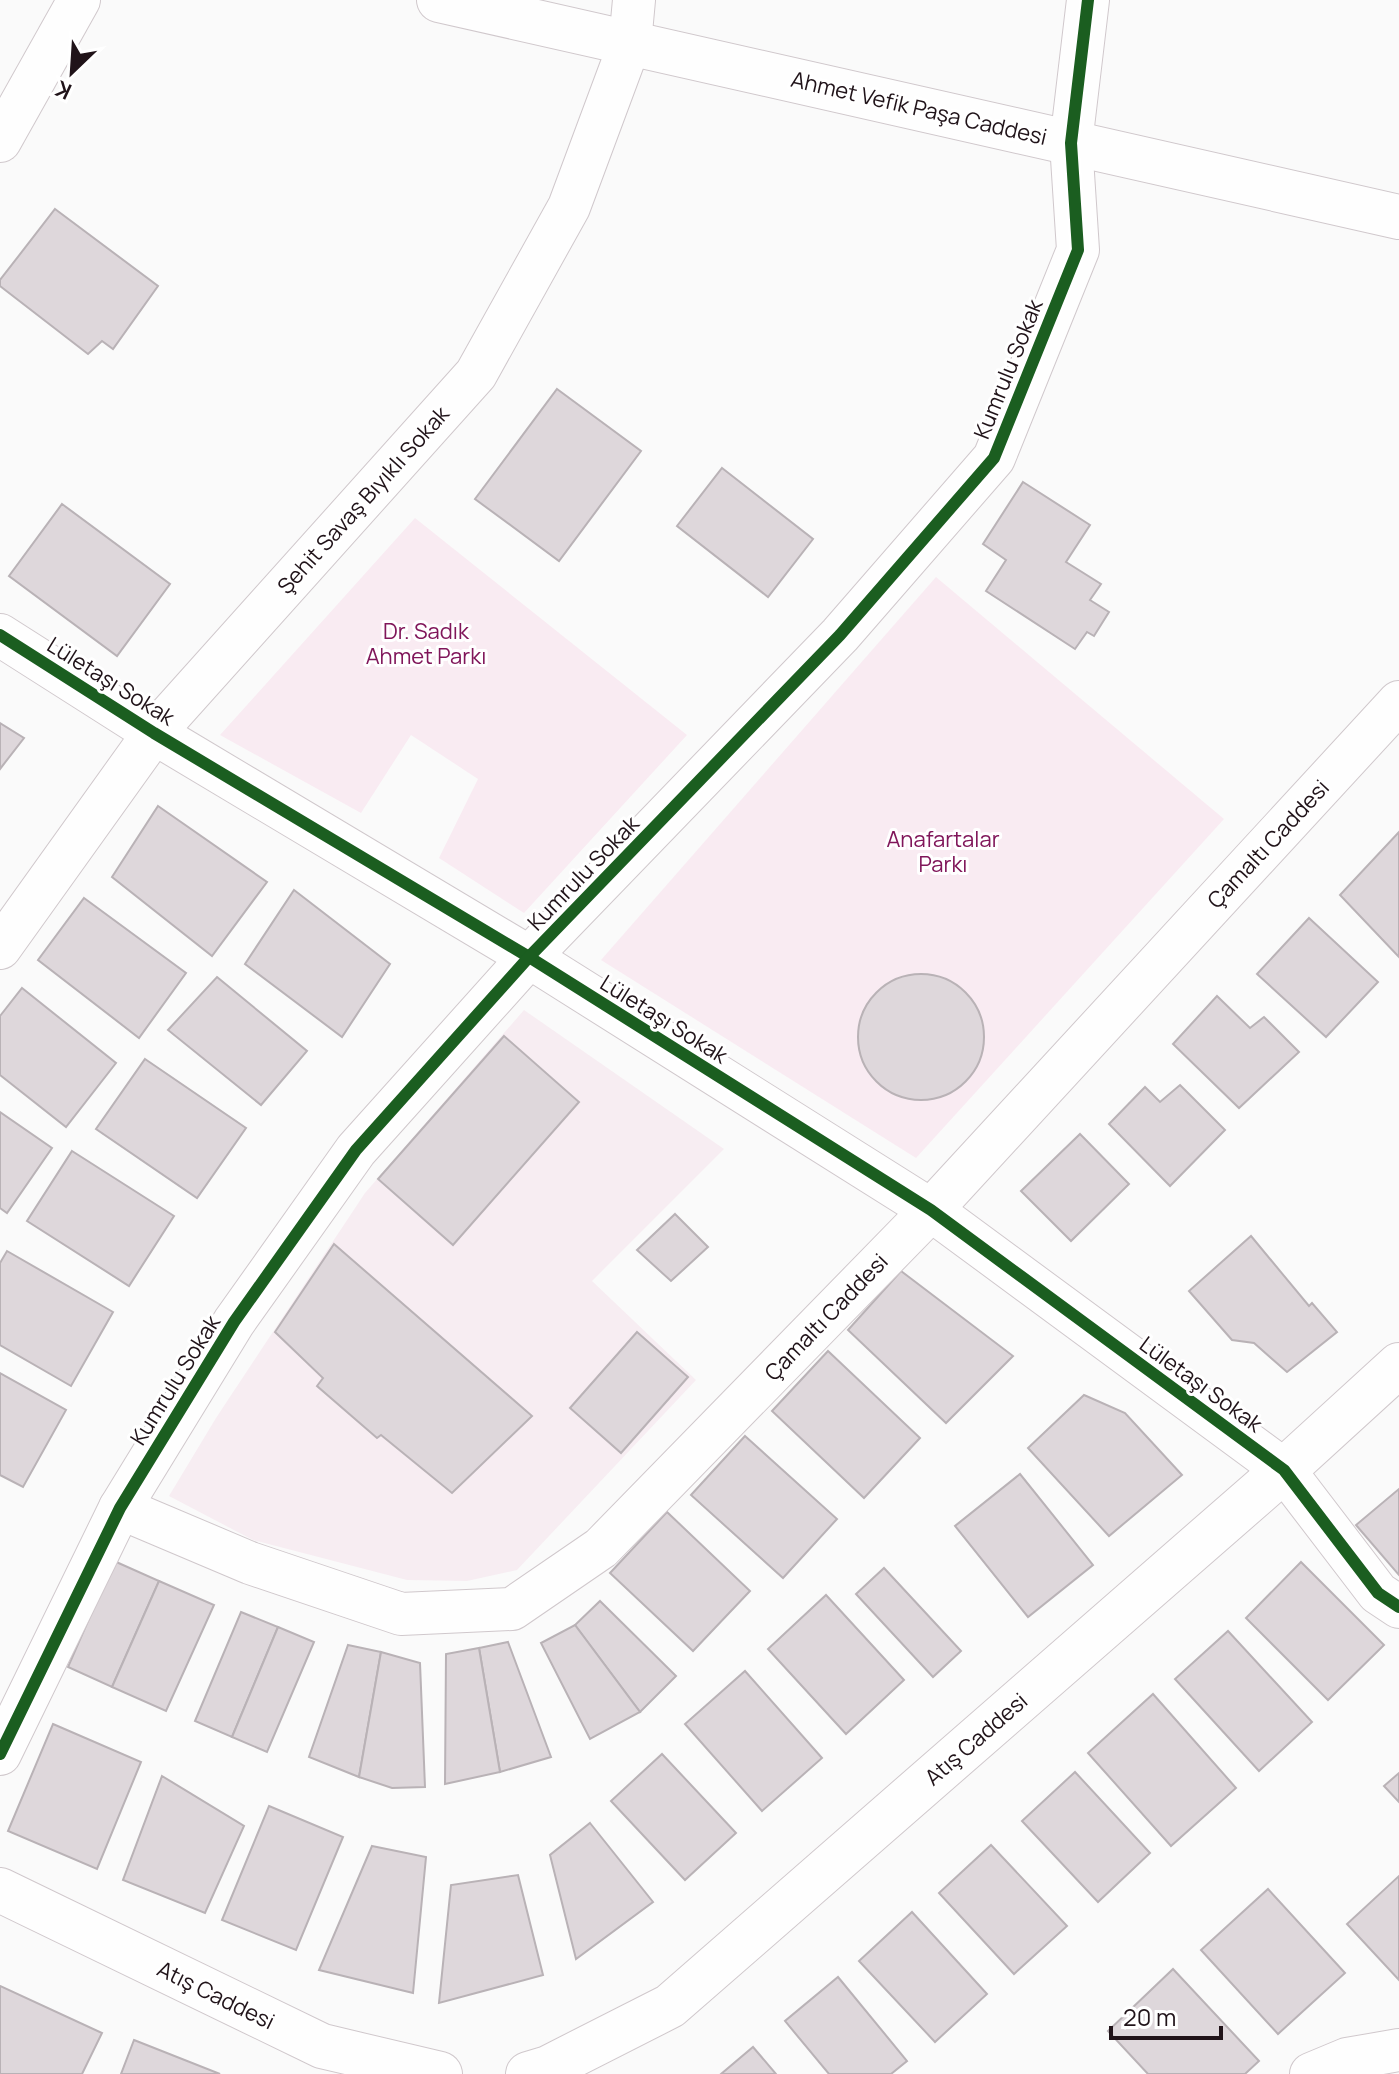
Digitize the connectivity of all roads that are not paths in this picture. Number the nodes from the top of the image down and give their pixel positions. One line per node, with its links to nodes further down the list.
1 (79, 0): 6 (street)
2 (439, 0): 5 (street, Ahmet Vefik Paşa Caddesi)
3 (634, 0): 5 (street, Şehit Savaş Bıyıklı Sokak)
4 (1088, 0): 7 (street, Kumrulu Sokak)
5 (630, 43): 7 (street, Ahmet Vefik Paşa Caddesi); 11 (street, Şehit Savaş Bıyıklı Sokak)
6 (0, 141)
7 (1071, 143): 8 (street, Ahmet Vefik Paşa Caddesi); 13 (street, Kumrulu Sokak)
8 (1399, 217)
9 (0, 635): 11 (street, Lületaşı Sokak)
10 (1399, 702): 14 (street, Çamaltı Caddesi)
11 (154, 733): 12 (street, Şehit Savaş Bıyıklı Sokak); 13 (street, Lületaşı Sokak)
12 (0, 948)
13 (529, 957): 14 (street, Lületaşı Sokak); 17 (street, Kumrulu Sokak)
14 (931, 1210): 16 (street, Lületaşı Sokak); 17 (street, Çamaltı Caddesi)
15 (1399, 1365): 16 (street, Atış Caddesi)
16 (1284, 1470): 18 (street, Lületaşı Sokak); 24 (street, Atış Caddesi)
17 (120, 1508): 19 (street, Kumrulu Sokak)
18 (1399, 1607)
19 (0, 1754)
20 (0, 1890): 22 (street, Atış Caddesi)
21 (1399, 2050): 25 (street)
22 (383, 2067): 23 (street, Atış Caddesi)
23 (440, 2074)
24 (528, 2074)
25 (1311, 2074)

